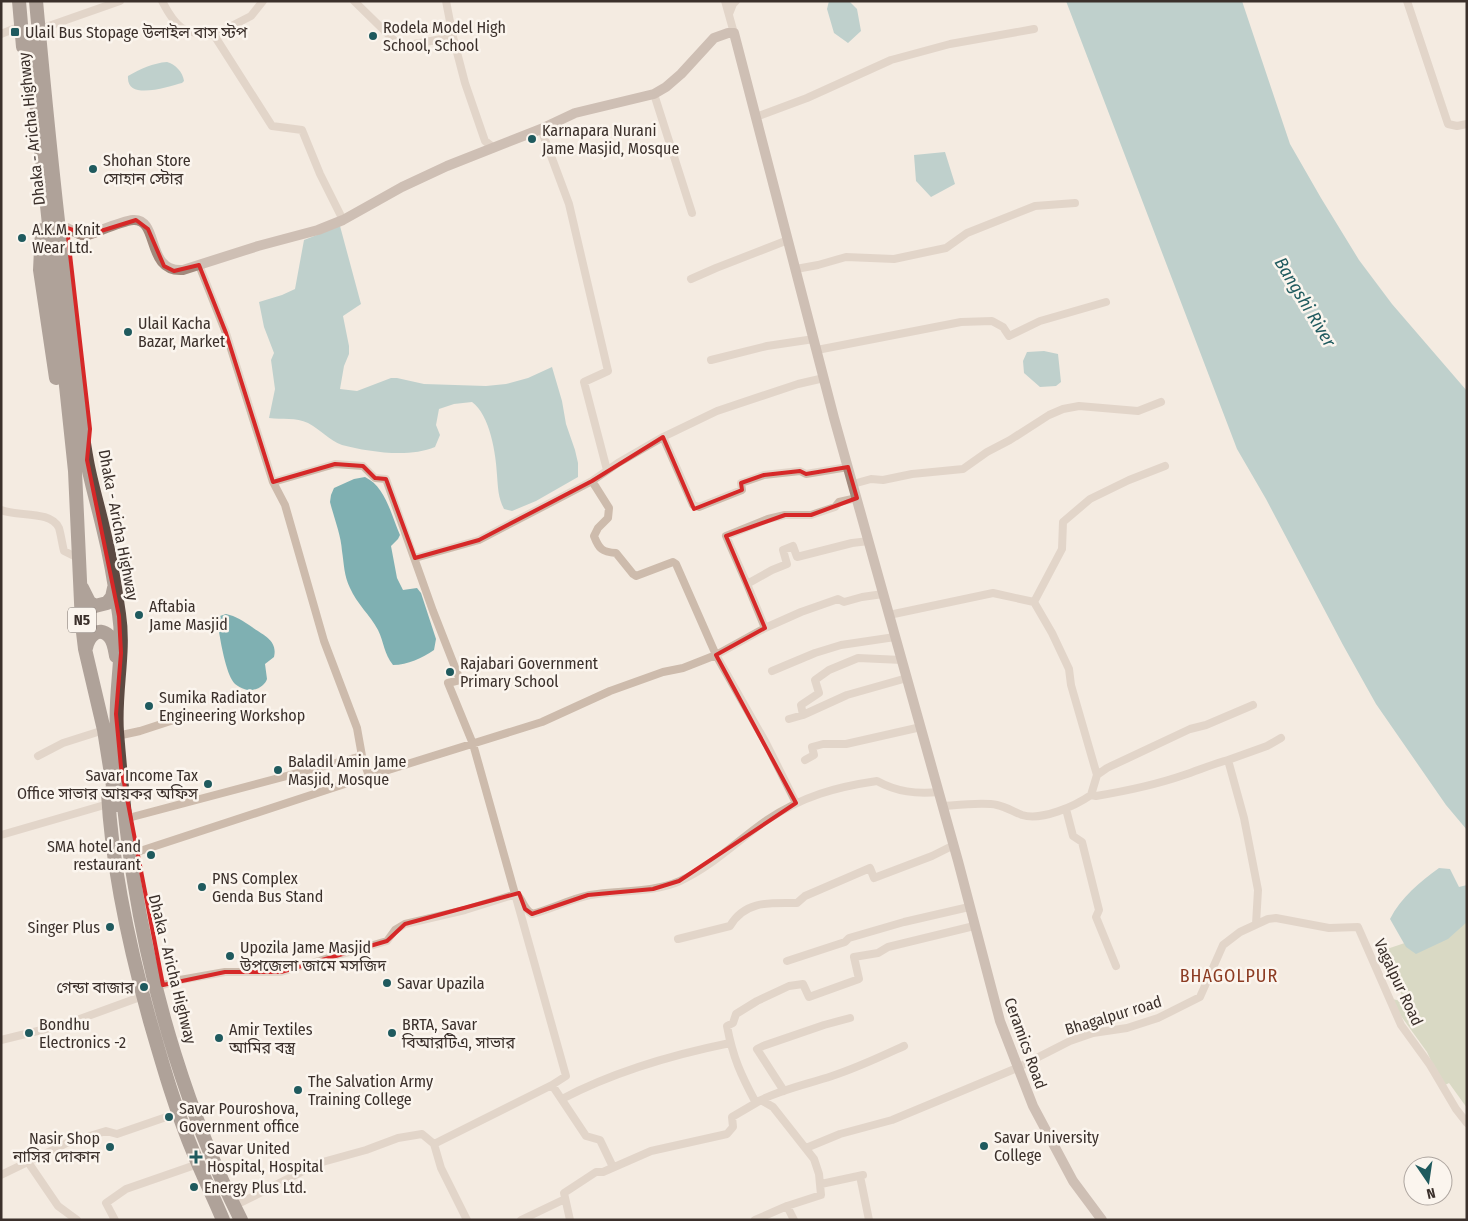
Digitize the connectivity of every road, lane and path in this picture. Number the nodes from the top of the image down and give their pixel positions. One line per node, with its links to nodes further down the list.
1 (19, 1): 14 (highway)
2 (26, 1): 45 (highway, Dhaka - Aricha Highway / N5)
3 (36, 1): 41 (highway, Dhaka - Aricha Highway / N5)
4 (44, 1): 15 (highway)
5 (120, 1): 15 (street)
6 (162, 1): 19 (street)
7 (263, 1): 19 (street)
8 (354, 1): 20 (street)
9 (446, 1): 20 (street)
10 (725, 1): 13 (street)
11 (736, 1): 13 (street)
12 (1407, 1): 23 (street)
13 (729, 14): 17 (street)
14 (21, 26): 18 (street); 45 (highway)
15 (46, 27): 29 (highway)
16 (1034, 29): 22 (street)
17 (734, 33): 21 (street); 22 (street, Ceramics Road)
18 (1, 34)
19 (214, 35): 28 (street)
20 (452, 37): 25 (street)
21 (654, 94): 24 (street); 27 (street)
22 (756, 117): 30 (street, Ceramics Road)
23 (1467, 124)
24 (541, 129): 25 (street); 44 (street)
25 (494, 148): 28 (street)
26 (1075, 203): 32 (street)
27 (692, 214)
28 (344, 220): 31 (street)
29 (67, 228): 31 (street); 41 (highway)
30 (788, 240): 32 (street, Ceramics Road); 33 (street)
31 (199, 265): 47 (street)
32 (796, 269): 35 (street, Ceramics Road)
33 (691, 279)
34 (1106, 302): 36 (street)
35 (814, 339): 36 (street, Ceramics Road); 37 (street)
36 (817, 350): 38 (street, Ceramics Road)
37 (711, 360)
38 (824, 378): 40 (street); 43 (street, Ceramics Road)
39 (1161, 402): 48 (street)
40 (663, 437): 43 (street); 44 (street)
41 (87, 460): 56 (highway, Dhaka - Aricha Highway / N5)
42 (1165, 466): 58 (street)
43 (848, 467): 48 (street, Ceramics Road)
44 (607, 470): 46 (street)
45 (75, 471): 52 (highway, Dhaka - Aricha Highway / N5)
46 (592, 481): 53 (street); 63 (street)
47 (274, 482): 53 (street); 79 (street)
48 (853, 484): 49 (street, Ceramics Road)
49 (857, 498): 51 (street, Ceramics Road); 55 (street)
50 (1, 510): 52 (street)
51 (869, 541): 55 (street); 57 (street, Ceramics Road)
52 (78, 558): 54 (highway, Dhaka - Aricha Highway / N5)
53 (415, 558): 76 (street)
54 (80, 582): 56 (highway); 62 (highway, Dhaka - Aricha Highway / N5)
55 (747, 584): 60 (street)
56 (114, 587): 66 (highway, Dhaka - Aricha Highway / N5)
57 (883, 594): 59 (street, Ceramics Road); 60 (street)
58 (1034, 602): 59 (street); 83 (street)
59 (889, 615): 61 (street, Ceramics Road)
60 (765, 628): 63 (street)
61 (896, 637): 64 (street, Ceramics Road); 65 (street)
62 (86, 649): 66 (highway); 73 (highway, Dhaka - Aricha Highway / N5)
63 (716, 655): 76 (street); 87 (street)
64 (902, 660): 67 (street, Ceramics Road); 70 (street)
65 (772, 671)
66 (118, 677): 74 (highway, Dhaka - Aricha Highway / N5)
67 (907, 678): 70 (street); 72 (street, Ceramics Road)
68 (1253, 704): 83 (street)
69 (186, 716): 74 (street)
70 (803, 716): 71 (street)
71 (790, 719)
72 (920, 727): 80 (street); 85 (street, Ceramics Road)
73 (104, 730): 77 (highway, Dhaka - Aricha Highway / N5); 78 (street)
74 (117, 736): 82 (highway, Dhaka - Aricha Highway / N5)
75 (1281, 738): 81 (street)
76 (473, 744): 84 (street); 95 (street)
77 (107, 746): 88 (highway); 129 (highway, Dhaka - Aricha Highway / N5)
78 (38, 756)
79 (362, 756): 84 (street); 91 (street)
80 (805, 760)
81 (1228, 760): 86 (street); 98 (street)
82 (121, 767): 91 (highway); 130 (highway, Dhaka - Aricha Highway / N5)
83 (1097, 775): 86 (street)
84 (369, 776): 94 (street)
85 (939, 792): 87 (street); 89 (street, Ceramics Road)
86 (1091, 795): 90 (street)
87 (796, 803): 95 (street)
88 (108, 804): 92 (street); 104 (highway)
89 (943, 806): 90 (street); 93 (street, Ceramics Road)
90 (1066, 809): 102 (street)
91 (132, 817): 94 (highway)
92 (1, 835)
93 (954, 845): 96 (street, Ceramics Road); 100 (street)
94 (137, 852): 103 (highway)
95 (516, 894): 103 (street); 110 (street)
96 (969, 907): 97 (street, Ceramics Road); 101 (street)
97 (974, 924): 107 (street); 109 (street, Ceramics Road)
98 (1256, 924): 99 (street, Bhagalpur road); 109 (street, Bhagalpur road)
99 (1358, 927): 115 (street, Vagalpur Road)
100 (678, 939)
101 (787, 960)
102 (1116, 966)
103 (163, 985): 124 (highway)
104 (143, 996): 106 (street); 114 (highway)
105 (850, 1018): 111 (street)
106 (1, 1040)
107 (730, 1043): 112 (street); 113 (street)
108 (904, 1046): 111 (street)
109 (1017, 1068): 117 (street, Bhagalpur road); 138 (street, Ceramics Road)
110 (552, 1085): 112 (street); 116 (street)
111 (784, 1091): 113 (street)
112 (562, 1099): 120 (street)
113 (759, 1101): 117 (street); 120 (street)
114 (178, 1113): 118 (street); 119 (highway)
115 (1467, 1123)
116 (434, 1144): 124 (street); 132 (street)
117 (806, 1148): 122 (street)
118 (28, 1162): 121 (street); 126 (street)
119 (198, 1164): 127 (street); 128 (highway)
120 (613, 1167): 123 (street)
121 (1, 1175)
122 (821, 1184): 125 (street); 137 (street)
123 (565, 1199): 133 (street); 134 (street)
124 (242, 1202): 131 (highway)
125 (787, 1206): 135 (street); 136 (street)
126 (77, 1220)
127 (115, 1220)
128 (224, 1220)
129 (233, 1220)
130 (241, 1220)
131 (250, 1220)
132 (467, 1220)
133 (521, 1220)
134 (570, 1220)
135 (755, 1220)
136 (794, 1220)
137 (870, 1220)
138 (1102, 1220)

